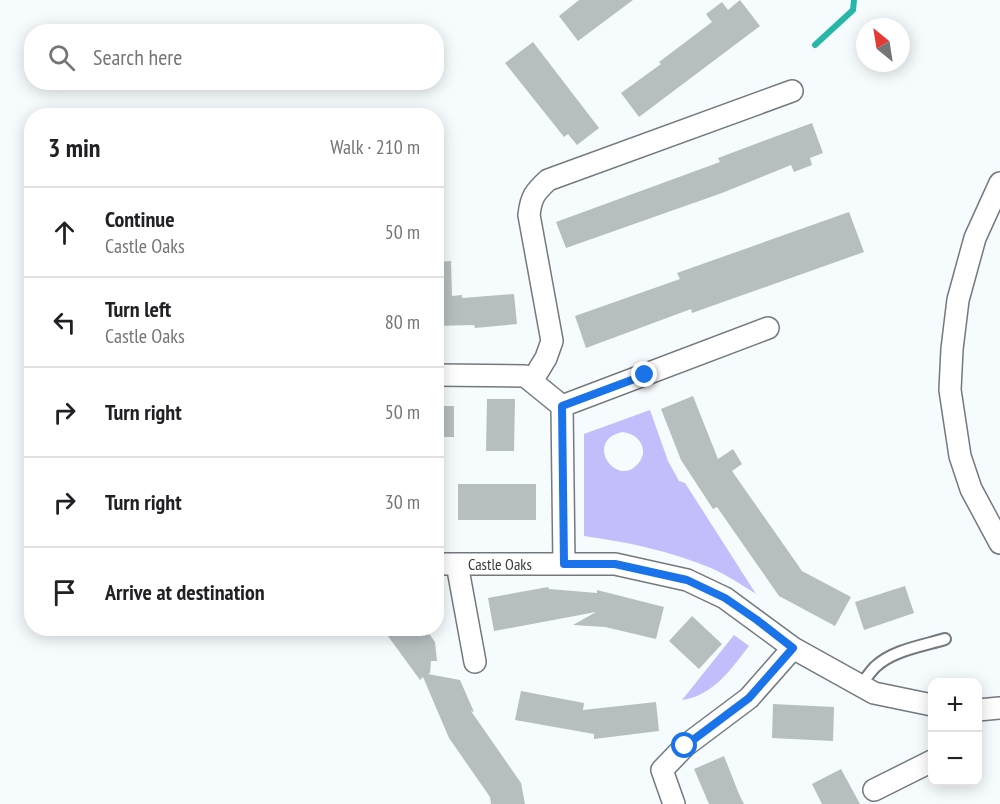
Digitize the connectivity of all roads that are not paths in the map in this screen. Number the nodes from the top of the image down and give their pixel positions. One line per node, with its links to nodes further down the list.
1 (792, 91): 5 (street)
2 (1000, 183): 7 (street)
3 (768, 328): 6 (street)
4 (444, 375): 5 (street)
5 (532, 381): 6 (street)
6 (562, 406): 9 (street)
7 (1000, 543)
8 (447, 564): 9 (street, Castle Oaks); 12 (street)
9 (564, 564): 11 (street, Castle Oaks)
10 (945, 639): 13 (lane)
11 (793, 648): 13 (street, Castle Oaks); 19 (street)
12 (475, 662)
13 (860, 686): 14 (street, Castle Oaks)
14 (928, 704)
15 (1000, 708): 16 (street)
16 (982, 710)
17 (928, 763): 18 (street)
18 (874, 790)
19 (674, 804)

